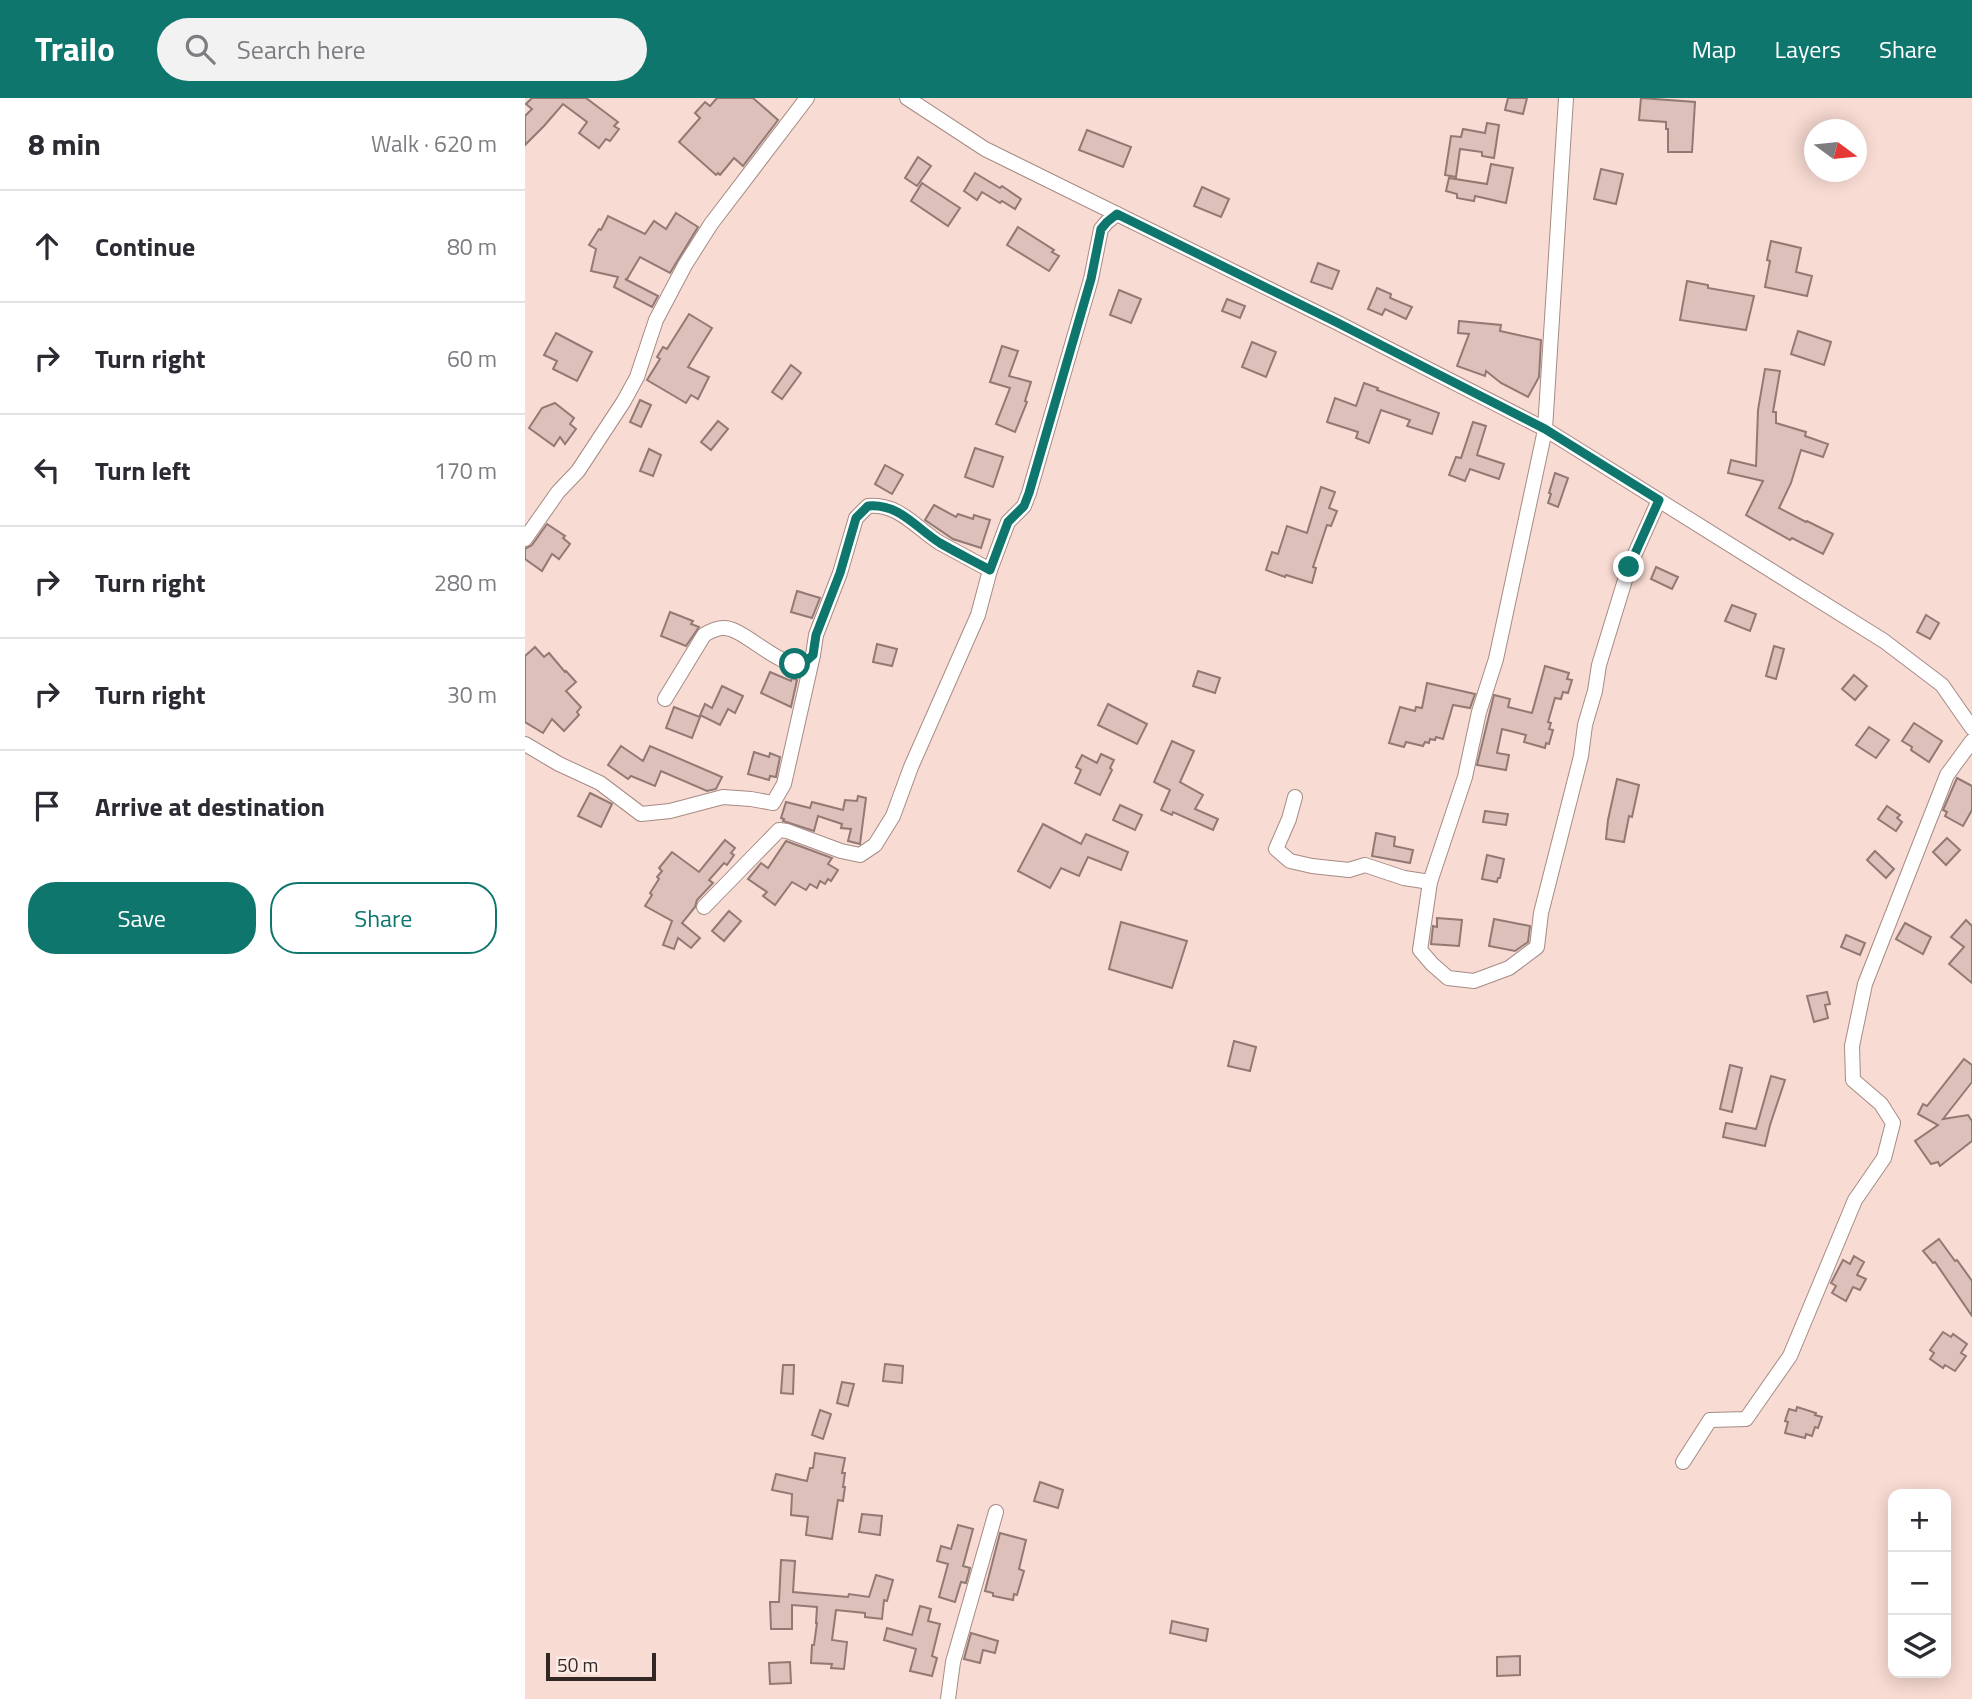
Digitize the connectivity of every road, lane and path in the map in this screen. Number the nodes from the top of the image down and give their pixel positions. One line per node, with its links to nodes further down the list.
1 (807, 98): 7 (street)
2 (907, 98): 4 (street)
3 (1566, 98): 5 (street)
4 (1117, 214): 5 (street); 8 (street)
5 (1545, 430): 6 (street); 15 (street)
6 (1659, 500): 11 (street); 15 (street)
7 (525, 539)
8 (990, 570): 9 (street); 16 (street)
9 (813, 655): 10 (street); 13 (street)
10 (665, 699)
11 (1972, 729)
12 (1972, 741): 17 (street)
13 (525, 744)
14 (1294, 797): 15 (street)
15 (1430, 882)
16 (704, 907)
17 (1683, 1462)
18 (996, 1512): 19 (street)
19 (948, 1699)

